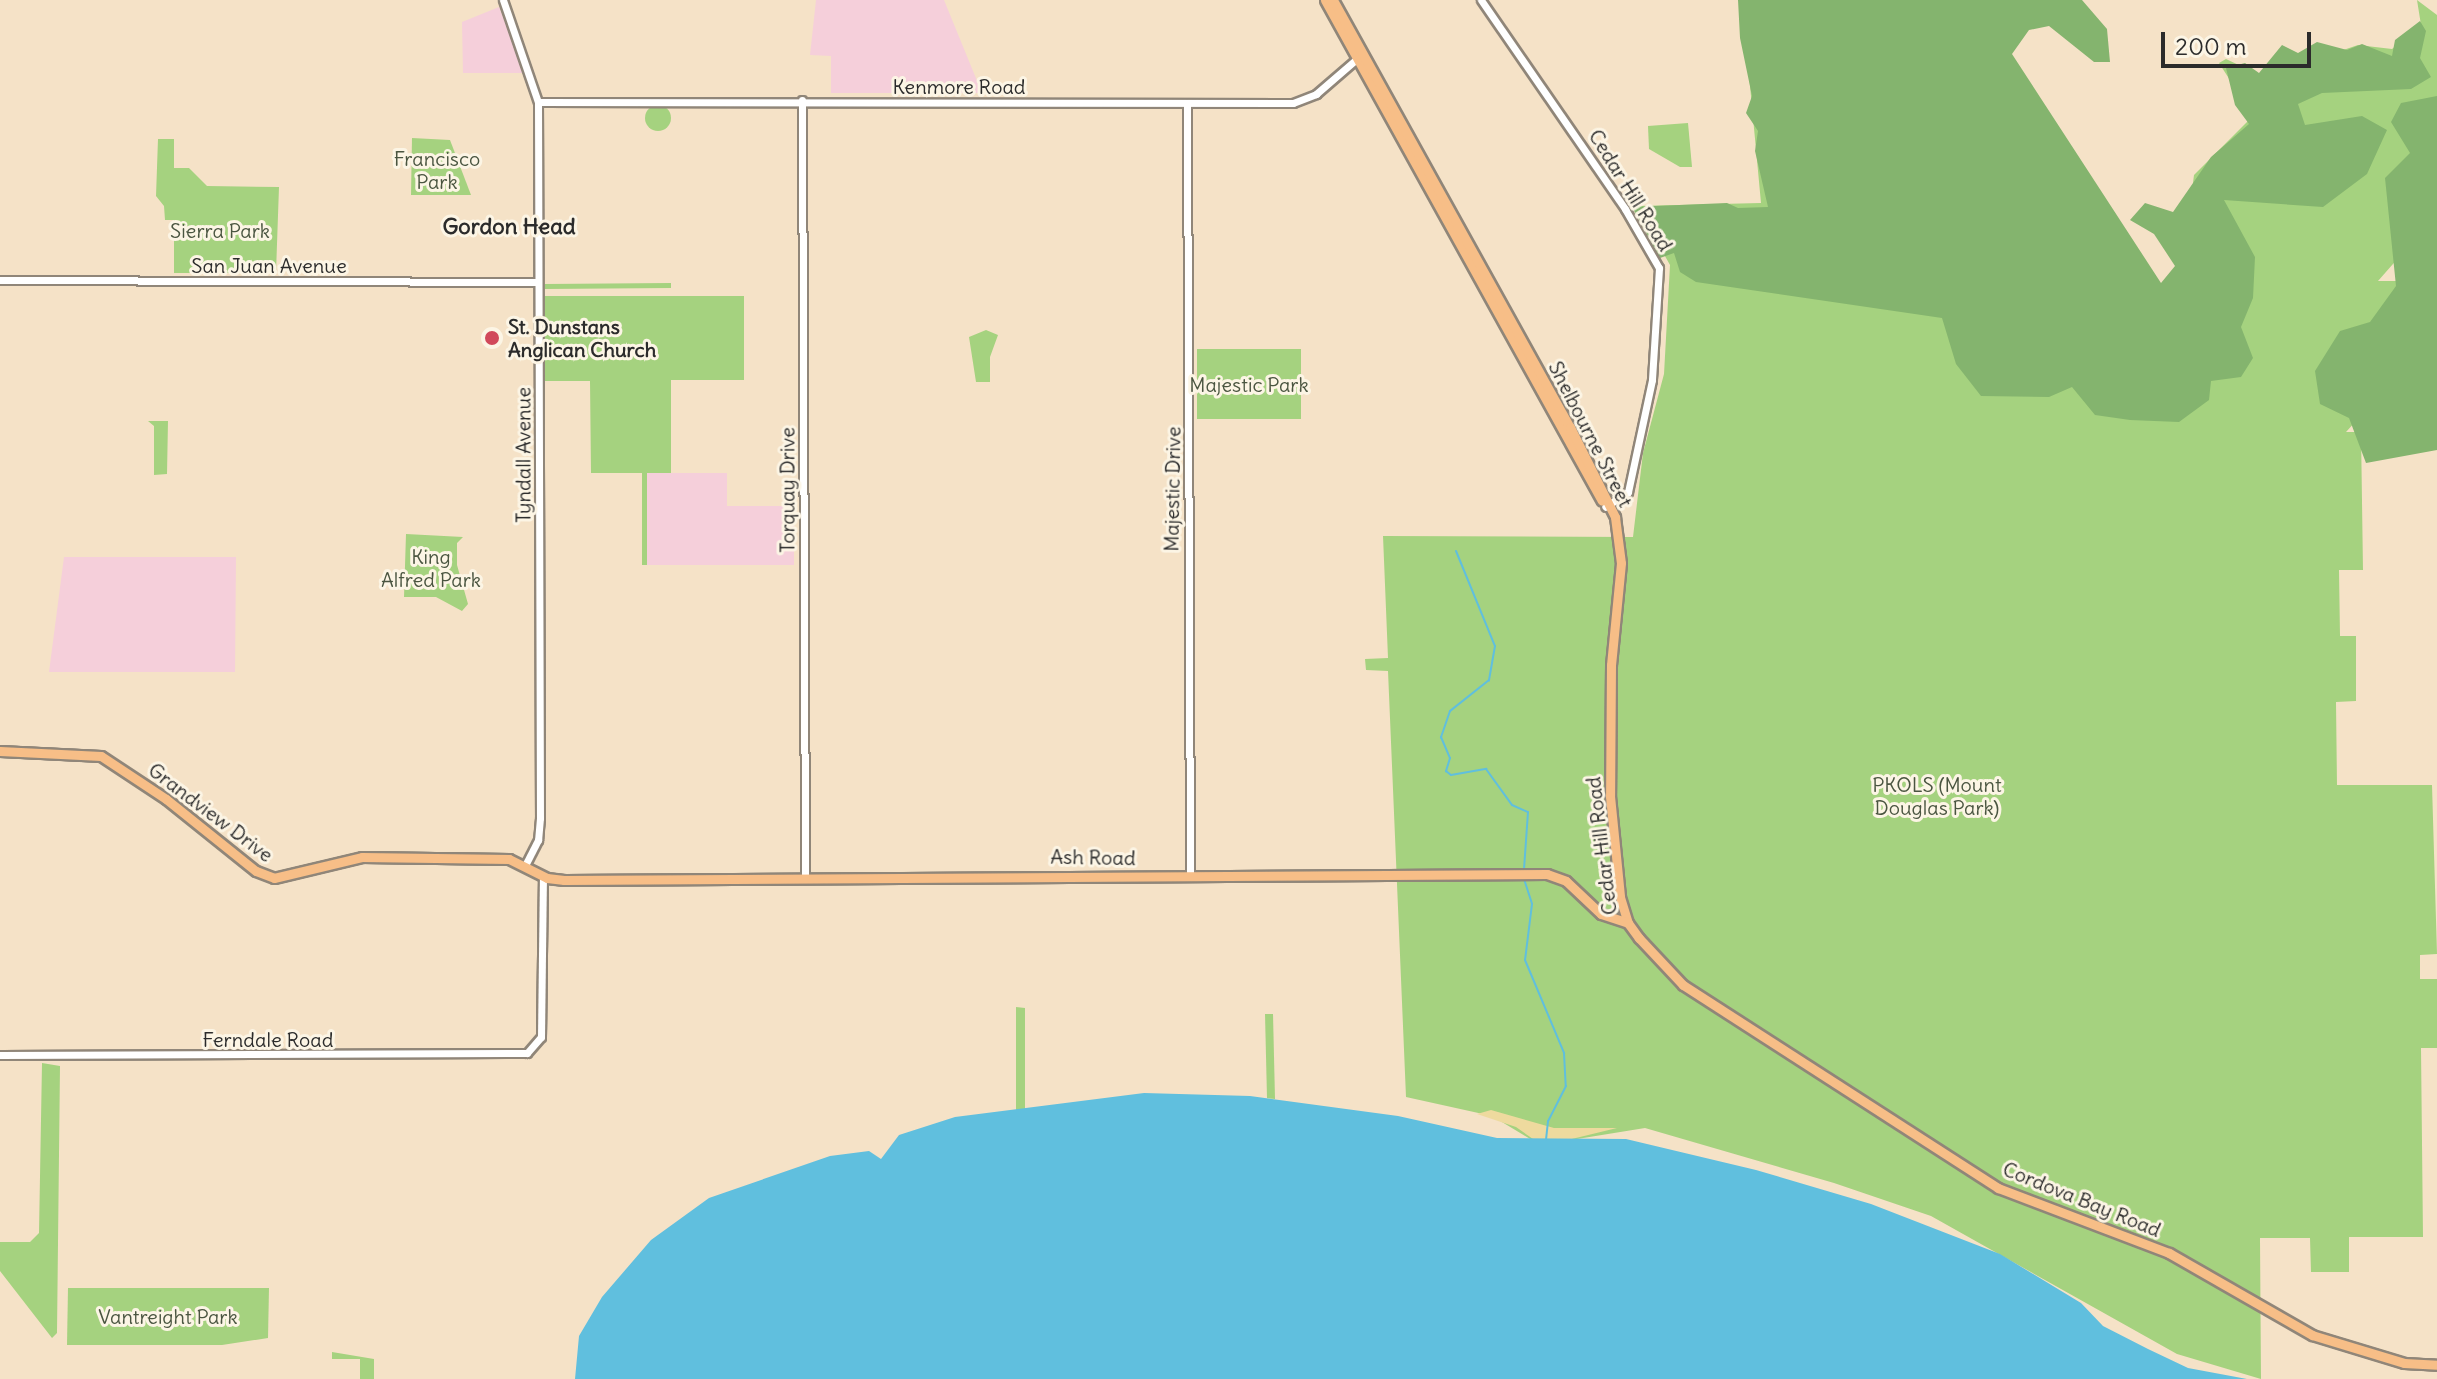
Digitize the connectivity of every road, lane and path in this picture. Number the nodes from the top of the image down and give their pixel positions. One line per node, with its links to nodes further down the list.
1 (503, 0): 7 (street, Tyndall Avenue)
2 (1325, 0): 5 (main road, Shelbourne Street)
3 (1333, 0): 5 (main road, Shelbourne Street)
4 (1481, 0): 11 (street, Cedar Hill Road)
5 (1360, 56): 8 (street, Kenmore Road); 11 (main road, Shelbourne Street)
6 (802, 100): 7 (street, Kenmore Road); 8 (street, Kenmore Road); 17 (street, Torquay Drive)
7 (538, 102): 10 (street, Tyndall Avenue)
8 (1187, 103): 15 (street, Majestic Drive)
9 (0, 280): 10 (street, San Juan Avenue)
10 (538, 282): 14 (street, Tyndall Avenue)
11 (1607, 506): 12 (main road, Shelbourne Street)
12 (1616, 526): 18 (main road, Cedar Hill Road)
13 (0, 751): 14 (main road, Grandview Drive)
14 (525, 866): 16 (main road, Grandview Drive)
15 (1190, 875): 17 (main road, Ash Road); 18 (main road, Ash Road)
16 (543, 877): 17 (main road, Ash Road); 19 (street, Ferndale Road)
17 (805, 879)
18 (1628, 923): 20 (main road, Cordova Bay Road)
19 (0, 1055)
20 (2437, 1365)

